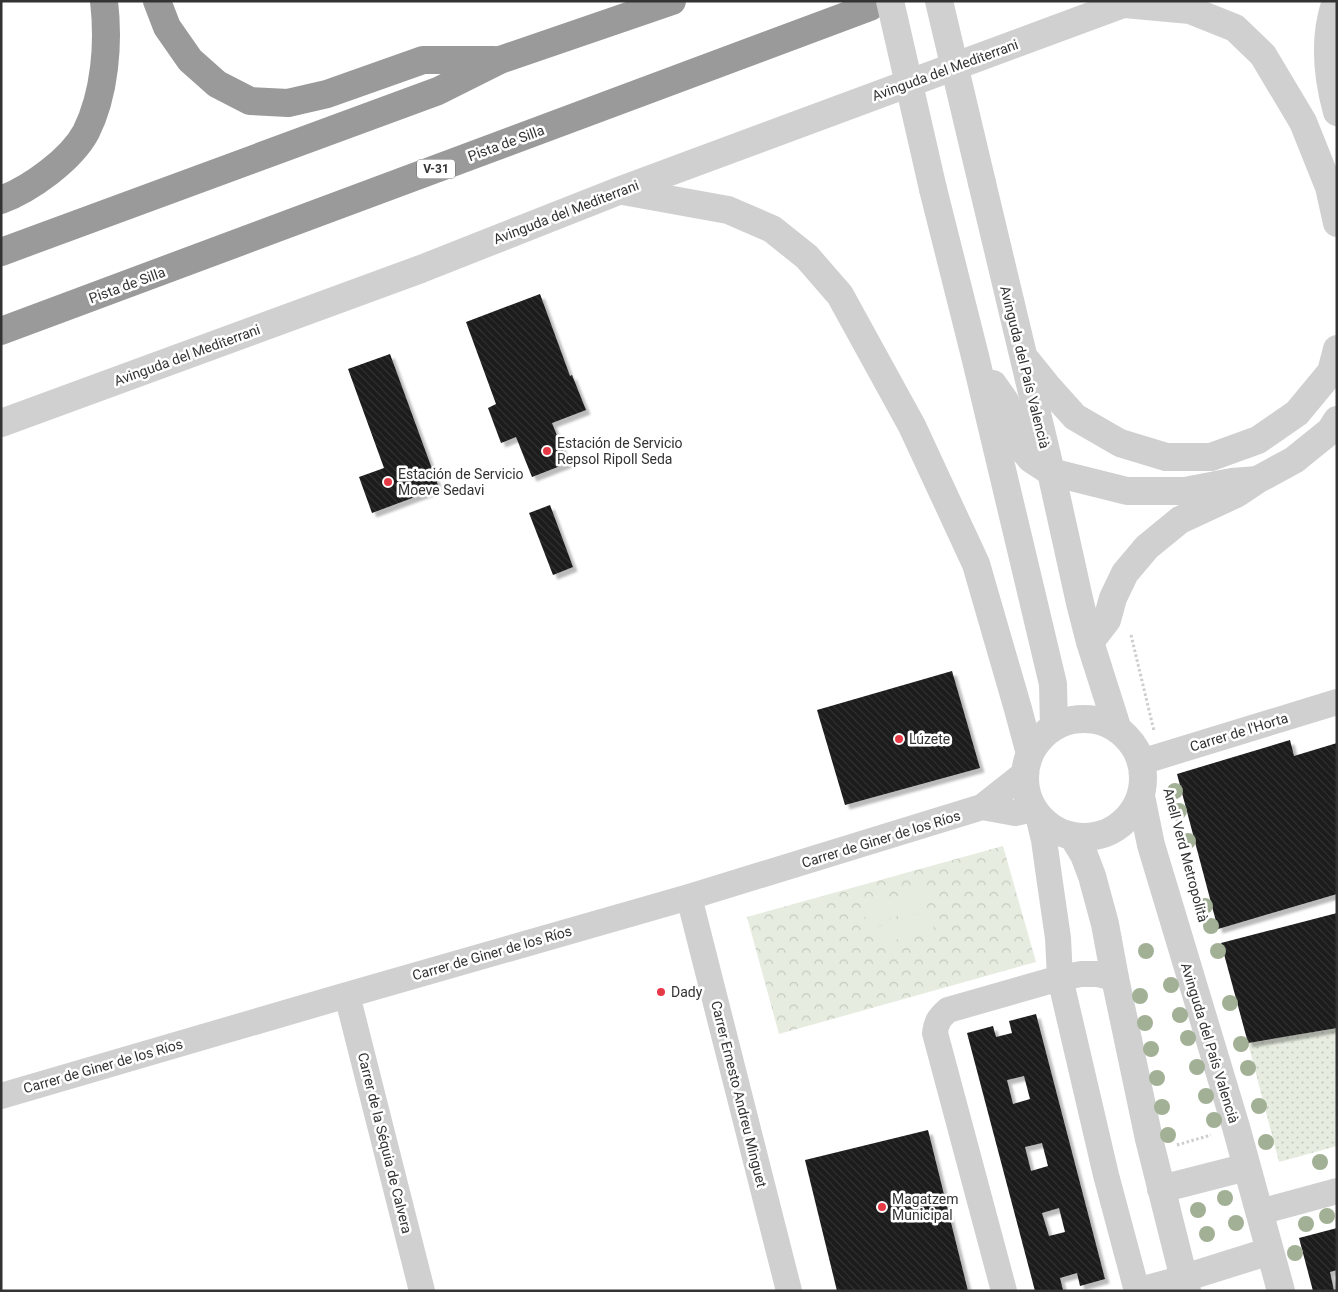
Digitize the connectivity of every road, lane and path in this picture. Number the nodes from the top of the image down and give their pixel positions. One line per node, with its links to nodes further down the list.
1 (104, 1): 11 (highway)
2 (157, 1): 8 (highway)
3 (672, 1): 8 (highway)
4 (939, 1): 16 (street, Avinguda del País Valencià, bridge)
5 (1336, 1): 9 (street)
6 (1128, 3): 10 (street, Avinguda del Mediterrani); 12 (street)
7 (880, 4): 14 (highway, Pista de Silla / V-31); 17 (street, bridge)
8 (500, 60): 13 (highway)
9 (1337, 112)
10 (622, 190): 19 (street, Avinguda del Mediterrani); 28 (street)
11 (1, 200)
12 (1337, 223)
13 (1, 252)
14 (1, 332)
15 (1337, 349): 16 (street)
16 (1022, 355): 20 (street, Avinguda del País Valencià)
17 (975, 356): 20 (street); 25 (street)
18 (1337, 420): 21 (street)
19 (1, 423)
20 (1050, 472): 21 (street); 23 (street, Avinguda del País Valencià)
21 (1257, 480): 23 (street)
22 (1130, 632): 27 (path)
23 (1090, 642): 26 (street, Avinguda del País Valencià)
24 (1337, 702): 27 (street, Carrer de l'Horta)
25 (1054, 727): 26 (street); 28 (street)
26 (1118, 730): 27 (street)
27 (1150, 758): 29 (street)
28 (1028, 764): 31 (street, Carrer de Giner de los Ríos); 32 (street)
29 (1140, 796): 33 (street); 42 (street, Avinguda del País Valencià)
30 (1172, 802): 34 (path, Anell Verd Metropolità)
31 (982, 808): 32 (street, Carrer de Giner de los Ríos); 35 (street, Carrer de Giner de los Ríos)
32 (1036, 812): 33 (street); 36 (street)
33 (1073, 837): 37 (street)
34 (1195, 888)
35 (689, 897): 38 (street, Carrer de Giner de los Ríos); 49 (street, Carrer Ernesto Andreu Minguet)
36 (1060, 978): 37 (street); 50 (street); 51 (street)
37 (1115, 978): 43 (street)
38 (347, 995): 39 (street, Carrer de Giner de los Ríos); 48 (street, Carrer de la Séquia de Calvera)
39 (1, 1096)
40 (1219, 1132): 41 (path)
41 (1177, 1145)
42 (1247, 1167): 43 (street); 45 (street, Avinguda del País Valencià)
43 (1161, 1189): 47 (street)
44 (1337, 1191): 45 (street)
45 (1260, 1212): 46 (street, Avinguda del País Valencià)
46 (1270, 1251): 47 (street); 52 (street, Avinguda del País Valencià)
47 (1186, 1284): 51 (street)
48 (422, 1291)
49 (789, 1291)
50 (1004, 1291)
51 (1136, 1291)
52 (1281, 1291)

